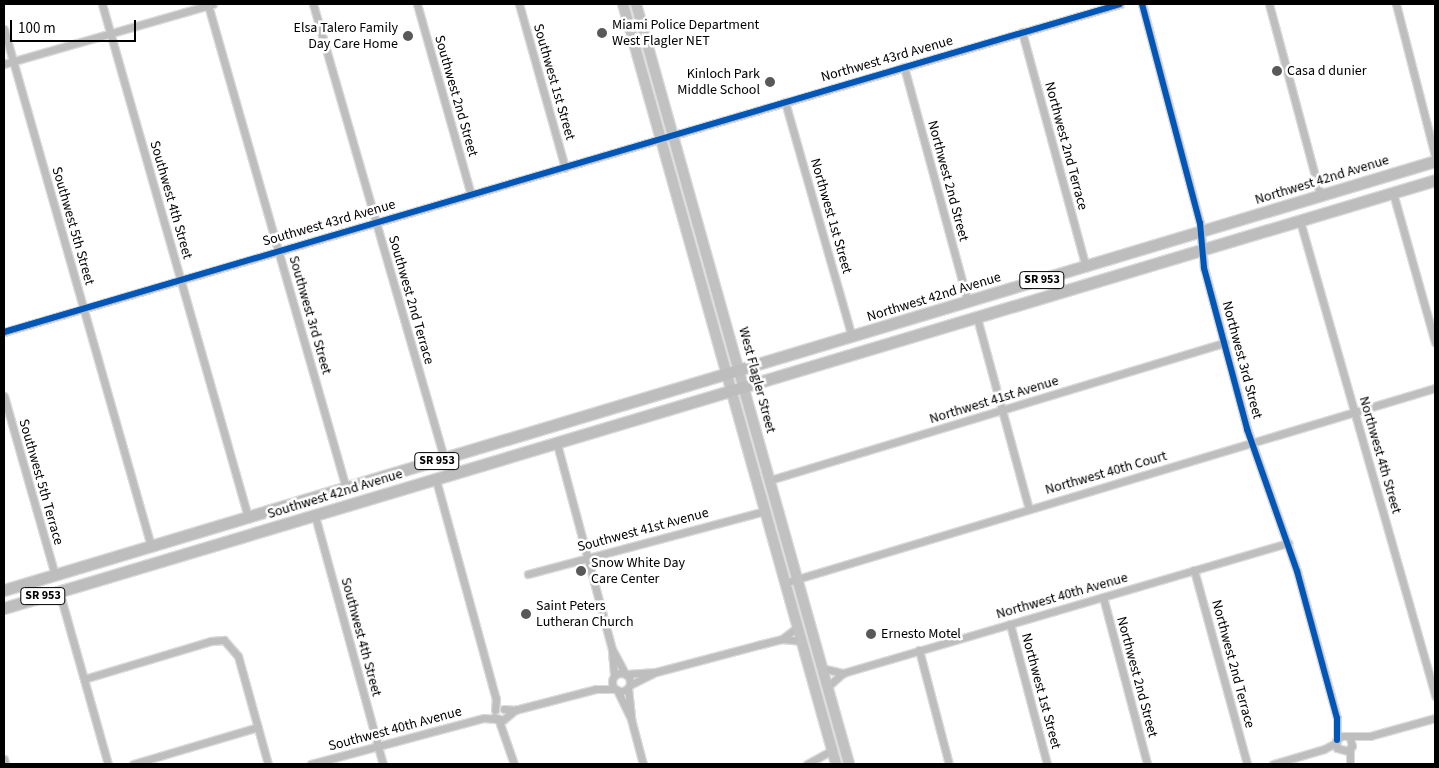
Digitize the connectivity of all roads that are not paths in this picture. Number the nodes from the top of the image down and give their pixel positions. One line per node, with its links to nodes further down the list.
1 (102, 4): 14 (street, Southwest 4th Street)
2 (210, 4): 14 (street); 33 (street, Southwest 3rd Street)
3 (312, 4): 31 (street, Southwest 2nd Terrace)
4 (417, 4): 28 (street, Southwest 2nd Street)
5 (519, 4): 24 (street, Southwest 1st Street)
6 (623, 4): 20 (main road, West Flagler Street)
7 (636, 4): 19 (main road, West Flagler Street)
8 (1120, 4): 13 (street, Northwest 43rd Avenue)
9 (1142, 4): 32 (street, Northwest 3rd Street)
10 (1269, 4): 29 (street)
11 (1396, 4): 21 (street)
12 (4, 29): 15 (street, Southwest 5th Street)
13 (1022, 32): 17 (street, Northwest 43rd Avenue); 35 (street, Northwest 2nd Terrace)
14 (110, 33): 15 (street); 36 (street, Southwest 4th Street)
15 (13, 61): 16 (street); 38 (street, Southwest 5th Street)
16 (4, 64)
17 (904, 68): 18 (street, Northwest 43rd Avenue); 37 (street, Northwest 2nd Street)
18 (786, 102): 19 (street, Northwest 43rd Avenue); 42 (street, Northwest 1st Street)
19 (673, 135): 20 (street, Northwest 43rd Avenue); 45 (main road, West Flagler Street)
20 (662, 138): 24 (street, Southwest 43rd Avenue); 46 (main road, West Flagler Street)
21 (1435, 156)
22 (1435, 161): 29 (main road, Northwest 42nd Avenue / SR 953)
23 (1435, 165): 26 (main road)
24 (565, 168): 28 (street, Southwest 43rd Avenue)
25 (1435, 180): 26 (main road, SR 953)
26 (1409, 188): 27 (main road, SR 953)
27 (1393, 193): 30 (main road, SR 953); 43 (street)
28 (471, 195): 31 (street, Southwest 43rd Avenue)
29 (1320, 195): 32 (main road, Northwest 42nd Avenue / SR 953)
30 (1300, 221): 34 (main road, SR 953); 52 (street, Northwest 4th Street)
31 (375, 222): 33 (street, Southwest 43rd Avenue); 58 (street, Southwest 2nd Terrace)
32 (1201, 232): 34 (street, Northwest 3rd Street); 35 (main road, Northwest 42nd Avenue / SR 953)
33 (278, 251): 36 (street, Southwest 43rd Avenue); 61 (street, Southwest 3rd Street)
34 (1202, 251): 39 (main road, SR 953); 44 (street, Northwest 3rd Street)
35 (1086, 267): 37 (main road, Northwest 42nd Avenue / SR 953)
36 (181, 279): 38 (street, Southwest 43rd Avenue); 65 (street, Southwest 4th Street)
37 (968, 302): 40 (main road); 42 (main road, Northwest 42nd Avenue / SR 953)
38 (83, 308): 41 (street, Southwest 43rd Avenue); 69 (street, Southwest 5th Street)
39 (977, 318): 40 (main road, SR 953); 51 (street)
40 (949, 327): 47 (main road, SR 953)
41 (4, 332)
42 (852, 337): 45 (main road, Northwest 42nd Avenue / SR 953)
43 (1435, 342)
44 (1225, 343): 51 (street, Northwest 41st Avenue); 55 (street, Northwest 3rd Street)
45 (740, 372): 46 (main road, Northwest 42nd Avenue / SR 953); 47 (main road, West Flagler Street)
46 (729, 375): 49 (main road, West Flagler Street); 53 (main road, Southwest 42nd Avenue / SR 953)
47 (745, 387): 49 (main road, SR 953); 59 (main road, West Flagler Street)
48 (1435, 388): 52 (street, Northwest 40th Court)
49 (733, 391): 56 (main road, Southwest 42nd Avenue / SR 953); 63 (main road, West Flagler Street)
50 (4, 396): 73 (street, Southwest 5th Terrace)
51 (1002, 410): 59 (street, Northwest 41st Avenue); 62 (street)
52 (1355, 412): 55 (street, Northwest 40th Court); 97 (street, Northwest 4th Street)
53 (582, 418): 54 (main road, Southwest 42nd Avenue / SR 953); 56 (main road)
54 (552, 427): 57 (main road); 58 (main road, Southwest 42nd Avenue / SR 953)
55 (1252, 443): 62 (street, Northwest 40th Court); 67 (street, Northwest 3rd Street)
56 (557, 444): 57 (main road, Southwest 42nd Avenue / SR 953); 70 (street)
57 (524, 453): 60 (main road, Southwest 42nd Avenue / SR 953)
58 (444, 459): 60 (main road); 61 (main road, Southwest 42nd Avenue / SR 953)
59 (770, 480): 74 (main road, West Flagler Street)
60 (433, 481): 64 (main road, Southwest 42nd Avenue / SR 953); 98 (street)
61 (346, 488): 65 (main road, Southwest 42nd Avenue / SR 953)
62 (1029, 509): 74 (street, Northwest 40th Court)
63 (765, 511): 70 (street, Southwest 41st Avenue); 75 (main road, West Flagler Street)
64 (315, 516): 68 (main road, Southwest 42nd Avenue / SR 953); 109 (street, Southwest 4th Street)
65 (248, 517): 66 (main road, Southwest 42nd Avenue / SR 953)
66 (232, 522): 68 (main road); 69 (main road, Southwest 42nd Avenue / SR 953)
67 (1288, 543): 71 (street, Northwest 40th Avenue); 101 (street, Northwest 3rd Street)
68 (217, 545): 76 (main road, Southwest 42nd Avenue / SR 953)
69 (151, 546): 73 (main road, Southwest 42nd Avenue / SR 953)
70 (587, 558): 72 (street, Southwest 41st Avenue); 85 (street)
71 (1194, 570): 79 (street, Northwest 40th Avenue); 130 (street, Northwest 2nd Terrace)
72 (528, 574)
73 (55, 575): 76 (main road); 77 (main road, Southwest 42nd Avenue / SR 953)
74 (796, 580): 75 (street, Northwest 40th Court); 87 (main road, West Flagler Street)
75 (784, 583): 82 (main road, West Flagler Street)
76 (81, 585): 78 (main road, Southwest 42nd Avenue / SR 953)
77 (4, 590)
78 (59, 591): 80 (main road, Southwest 42nd Avenue / SR 953); 92 (street)
79 (1103, 597): 81 (street, Northwest 40th Avenue); 129 (street, Northwest 2nd Street)
80 (4, 608)
81 (1010, 624): 86 (street, Northwest 40th Avenue); 128 (street, Northwest 1st Street)
82 (796, 628): 83 (street); 84 (main road, West Flagler Street)
83 (782, 639): 84 (street); 88 (street)
84 (800, 641): 111 (main road, West Flagler Street)
85 (612, 648): 89 (street); 91 (street)
86 (919, 650): 90 (street, Northwest 40th Avenue); 127 (street)
87 (821, 668): 90 (street); 94 (main road, West Flagler Street)
88 (656, 672): 89 (street); 93 (street)
89 (626, 673): 91 (street); 93 (street)
90 (842, 673): 94 (street, Northwest 40th Avenue)
91 (613, 676): 95 (street); 96 (street)
92 (84, 679): 105 (street); 117 (street)
93 (629, 686): 96 (street); 104 (street)
94 (827, 687): 126 (main road, West Flagler Street)
95 (596, 689): 96 (street); 99 (street)
96 (616, 689): 104 (street)
97 (1435, 696)
98 (499, 709): 99 (street); 100 (street, Southwest 40th Avenue); 103 (street); 103 (street)
99 (515, 710): 103 (street)
100 (484, 718): 103 (street, Southwest 40th Avenue); 109 (street, Southwest 40th Avenue)
101 (1337, 718): 107 (street, Northwest 3rd Street); 108 (street, Northwest 3rd Street)
102 (1435, 718): 106 (street)
103 (501, 719): 122 (street)
104 (631, 719): 123 (street)
105 (258, 727): 118 (street); 119 (street)
106 (1370, 736): 107 (street); 110 (street)
107 (1348, 737): 108 (street); 110 (street, Northwest 3rd Street)
108 (1336, 741): 112 (street); 113 (street)
109 (378, 747): 120 (street, Southwest 40th Avenue); 121 (street, Southwest 4th Street)
110 (1351, 747): 113 (street); 132 (street)
111 (832, 750): 115 (street); 125 (main road, West Flagler Street)
112 (1324, 750): 113 (street); 131 (street)
113 (1340, 751): 132 (street)
114 (4, 759): 116 (street)
115 (819, 763): 124 (street)
116 (5, 764)
117 (108, 764)
118 (133, 764)
119 (268, 764)
120 (312, 764)
121 (384, 764)
122 (514, 764)
123 (643, 764)
124 (807, 764)
125 (834, 764)
126 (849, 764)
127 (949, 764)
128 (1047, 764)
129 (1147, 764)
130 (1247, 764)
131 (1273, 764)
132 (1350, 764)

